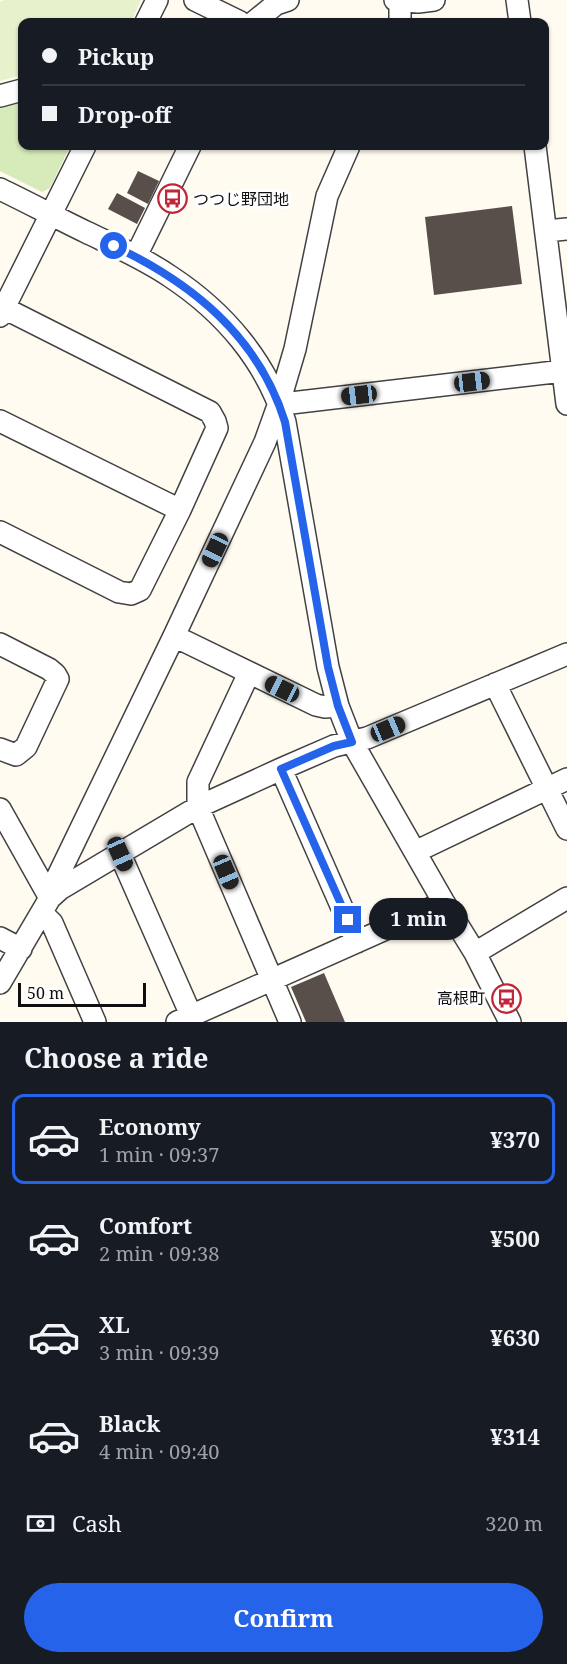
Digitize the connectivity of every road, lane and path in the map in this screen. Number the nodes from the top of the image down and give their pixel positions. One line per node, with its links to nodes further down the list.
1 (158, 0): 8 (street)
2 (195, 0): 9 (street)
3 (288, 0): 10 (street)
4 (395, 0): 5 (street)
5 (400, 0): 6 (street); 11 (street)
6 (434, 0)
7 (517, 0): 12 (street)
8 (148, 18)
9 (232, 18)
10 (259, 18)
11 (400, 18)
12 (519, 18)
13 (18, 91): 14 (street)
14 (0, 96)
15 (83, 150): 20 (street)
16 (188, 150): 23 (street)
17 (347, 150): 26 (street)
18 (536, 150): 22 (street)
19 (0, 189): 20 (street)
20 (50, 214): 23 (street); 24 (street)
21 (567, 229): 22 (street)
22 (546, 231): 25 (street)
23 (136, 256): 26 (street)
24 (1, 310): 29 (street)
25 (563, 371): 26 (street); 27 (street)
26 (279, 403): 31 (street); 36 (street)
27 (567, 404)
28 (0, 421): 29 (street)
29 (180, 510): 30 (street)
30 (0, 532)
31 (174, 636): 34 (street); 49 (street)
32 (0, 645): 38 (street)
33 (567, 654): 35 (street)
34 (249, 673): 36 (street); 42 (street)
35 (495, 684): 37 (street); 41 (street)
36 (338, 706): 37 (street)
37 (352, 742): 39 (street); 45 (street)
38 (0, 749)
39 (281, 769): 42 (street); 51 (street)
40 (567, 779): 41 (street)
41 (547, 789): 44 (street); 45 (street)
42 (198, 807): 46 (street); 54 (street)
43 (1, 811): 49 (street)
44 (567, 829)
45 (415, 852): 48 (street)
46 (120, 854): 49 (street); 56 (street)
47 (567, 898): 53 (street)
48 (443, 902): 51 (street); 53 (street)
49 (46, 905): 52 (street); 57 (street)
50 (0, 939): 52 (street)
51 (357, 942): 54 (street)
52 (21, 949): 55 (street)
53 (475, 953): 59 (street)
54 (271, 981): 56 (street); 58 (street)
55 (0, 983)
56 (187, 1020)
57 (95, 1022)
58 (290, 1022)
59 (510, 1022)

